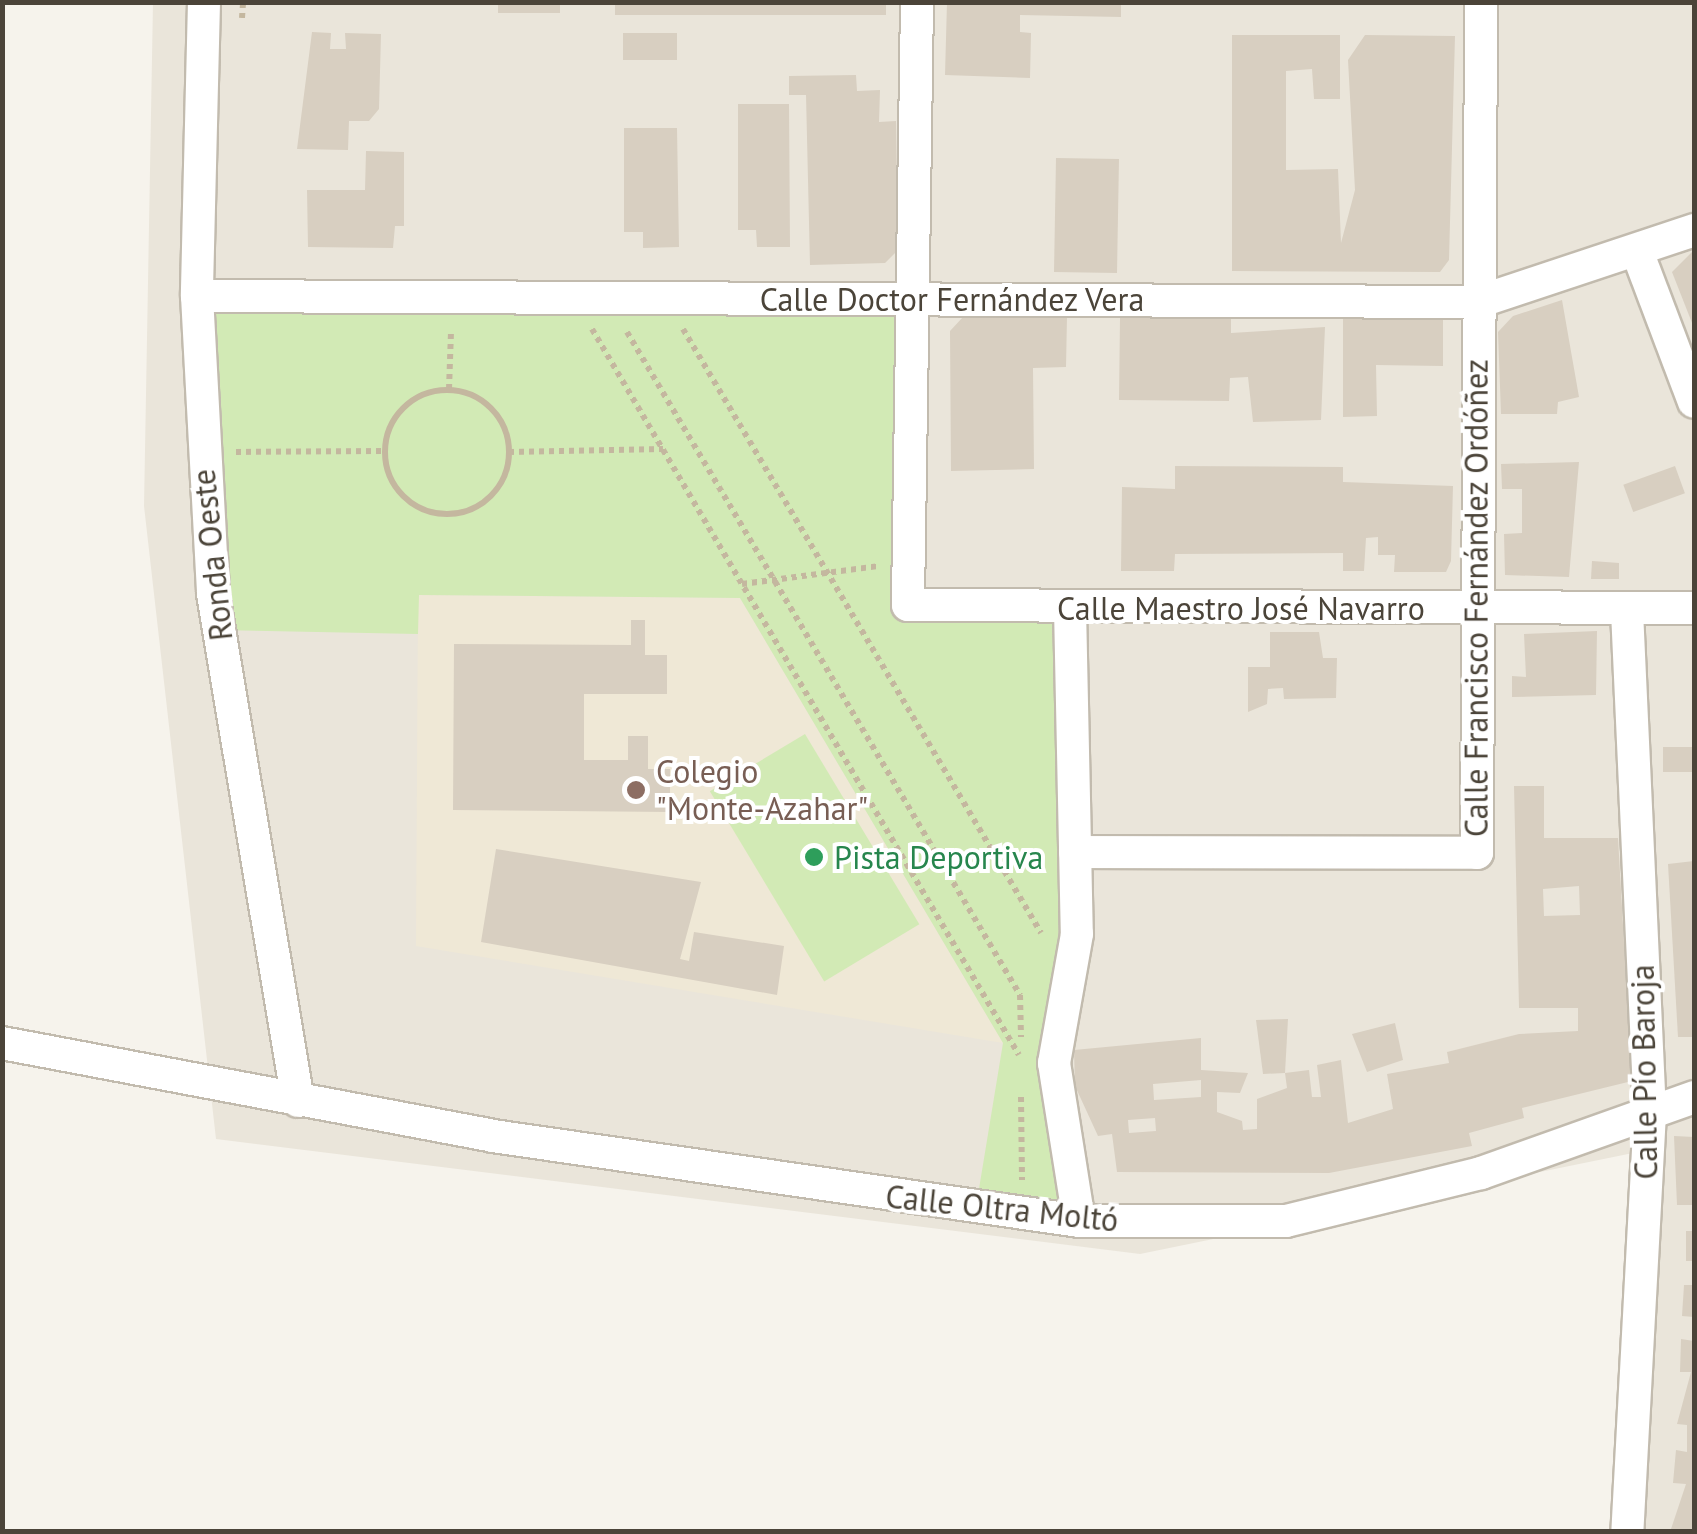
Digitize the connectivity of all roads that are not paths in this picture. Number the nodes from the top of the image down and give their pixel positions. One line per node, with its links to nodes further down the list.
1 (204, 2): 6 (street, Ronda Oeste)
2 (916, 2): 7 (street)
3 (1481, 2): 8 (street, Calle Francisco Fernández Ordóñez)
4 (1694, 230): 5 (street, Calle Doctor Fernández Vera)
5 (1637, 251): 8 (street, Calle Doctor Fernández Vera); 9 (street)
6 (197, 296): 7 (street, Calle Doctor Fernández Vera); 17 (street, Ronda Oeste)
7 (914, 299): 8 (street, Calle Doctor Fernández Vera); 10 (street, Calle Maestro José Navarro)
8 (1478, 302): 11 (street, Calle Francisco Fernández Ordóñez)
9 (1694, 402)
10 (1070, 608): 11 (street, Calle Maestro José Navarro); 14 (street)
11 (1477, 608): 13 (street, Calle Maestro José Navarro); 14 (street, Calle Francisco Fernández Ordóñez)
12 (1694, 608): 13 (street, Calle Maestro José Navarro)
13 (1627, 611): 18 (street, Calle Pío Baroja)
14 (1075, 852): 19 (street)
15 (2, 1043): 17 (street, Calle Oltra Moltó)
16 (1694, 1098): 18 (street, Calle Oltra Moltó)
17 (298, 1101): 19 (street, Calle Oltra Moltó)
18 (1650, 1114): 19 (street, Calle Oltra Moltó); 20 (street, Calle Pío Baroja)
19 (1080, 1221)
20 (1627, 1532)

